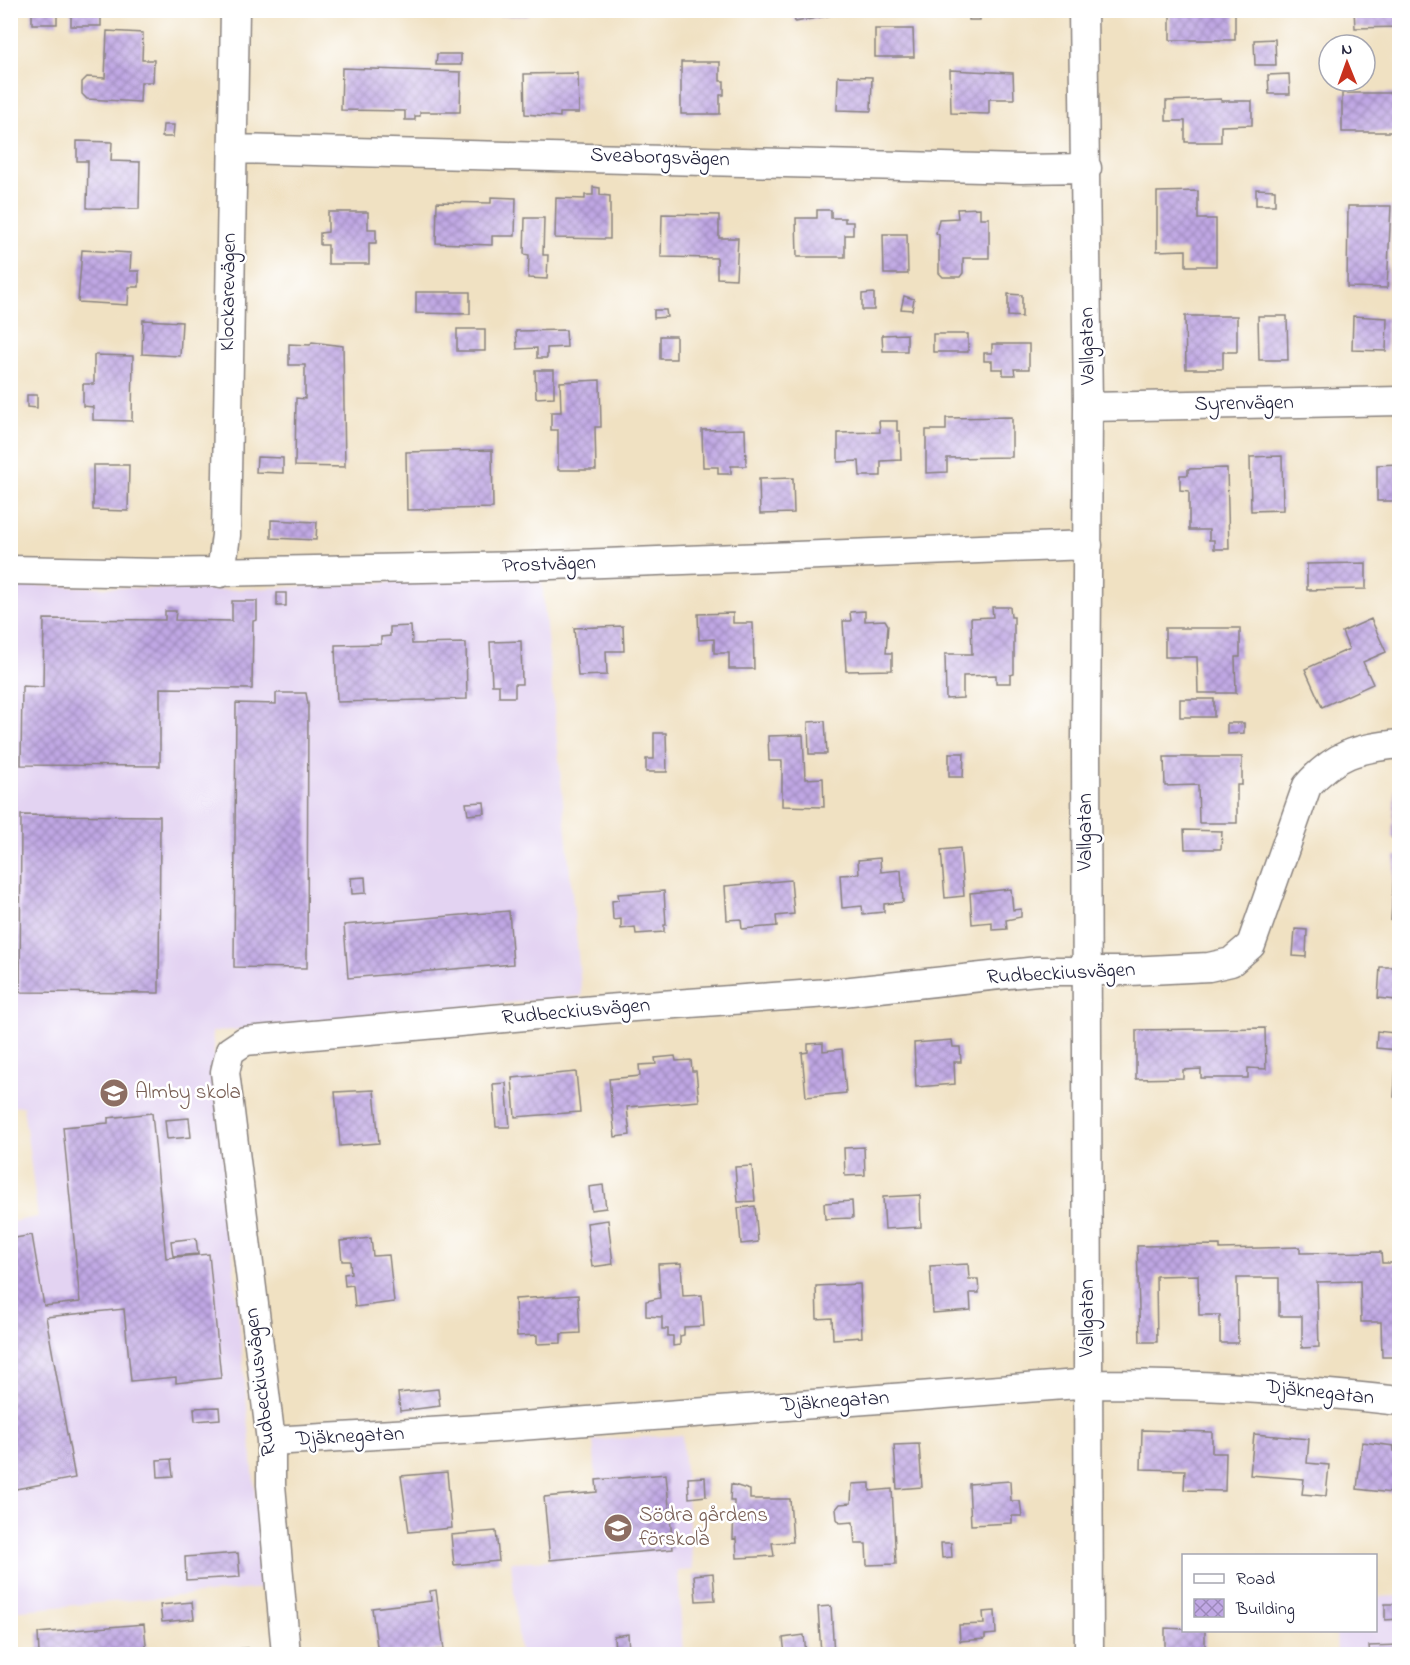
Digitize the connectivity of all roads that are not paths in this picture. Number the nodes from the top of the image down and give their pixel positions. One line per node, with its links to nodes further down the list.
1 (235, 10): 3 (street, Klockarevägen)
2 (1083, 10): 4 (street, Vallgatan)
3 (233, 149): 4 (street, Sveaborgsvägen); 9 (street, Klockarevägen)
4 (1087, 168): 6 (street, Vallgatan)
5 (1400, 402): 6 (street, Syrenvägen)
6 (1088, 407): 7 (street, Vallgatan)
7 (1088, 545): 9 (street, Prostvägen); 11 (street, Vallgatan)
8 (10, 570): 9 (street, Prostvägen)
9 (221, 573)
10 (1400, 744): 11 (street, Rudbeckiusvägen)
11 (1088, 970): 12 (street, Vallgatan); 14 (street, Rudbeckiusvägen)
12 (1089, 1384): 13 (street, Djäknegatan); 14 (street, Djäknegatan); 16 (street, Vallgatan)
13 (1400, 1401)
14 (270, 1441): 15 (street, Rudbeckiusvägen)
15 (286, 1654)
16 (1089, 1654)

